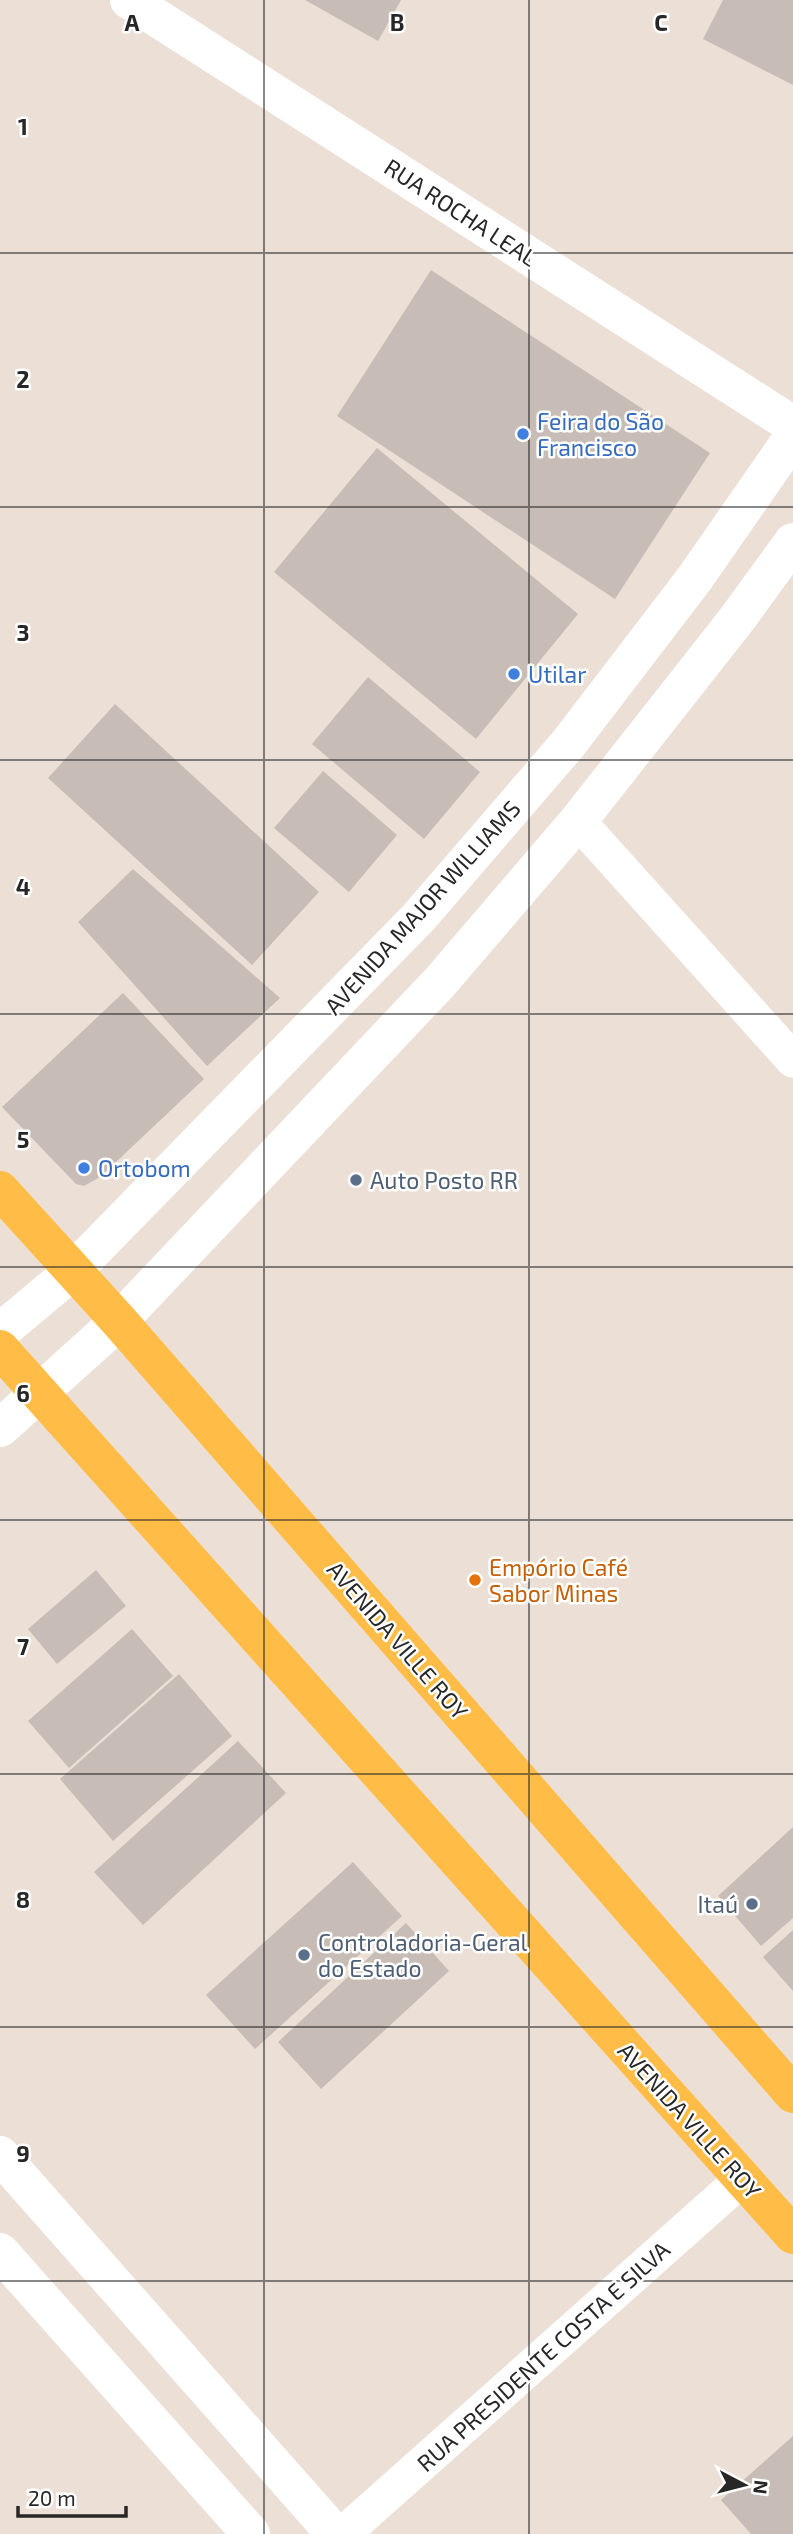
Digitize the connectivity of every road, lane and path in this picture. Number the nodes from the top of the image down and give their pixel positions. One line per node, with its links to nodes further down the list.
1 (129, 0): 2 (main road, RUA ROCHA LEAL)
2 (793, 425)
3 (793, 437): 8 (main road, AVENIDA MAJOR WILLIAMS)
4 (793, 542): 5 (main road)
5 (578, 821): 6 (street); 9 (main road)
6 (793, 1060)
7 (0, 1189): 8 (main road, AVENIDA VILLE ROY)
8 (74, 1270): 9 (main road, AVENIDA VILLE ROY); 10 (main road, AVENIDA MAJOR WILLIAMS)
9 (119, 1321): 12 (main road); 14 (main road, AVENIDA VILLE ROY)
10 (0, 1332)
11 (0, 1349): 12 (main road, AVENIDA VILLE ROY)
12 (41, 1393): 13 (main road); 16 (main road, AVENIDA VILLE ROY)
13 (0, 1428)
14 (793, 2094)
15 (0, 2155): 20 (main road)
16 (742, 2179): 17 (main road, AVENIDA VILLE ROY); 21 (street, RUA PRESIDENTE COSTA E SILVA)
17 (793, 2235)
18 (0, 2252): 19 (main road)
19 (251, 2534)
20 (335, 2534)
21 (343, 2534)

